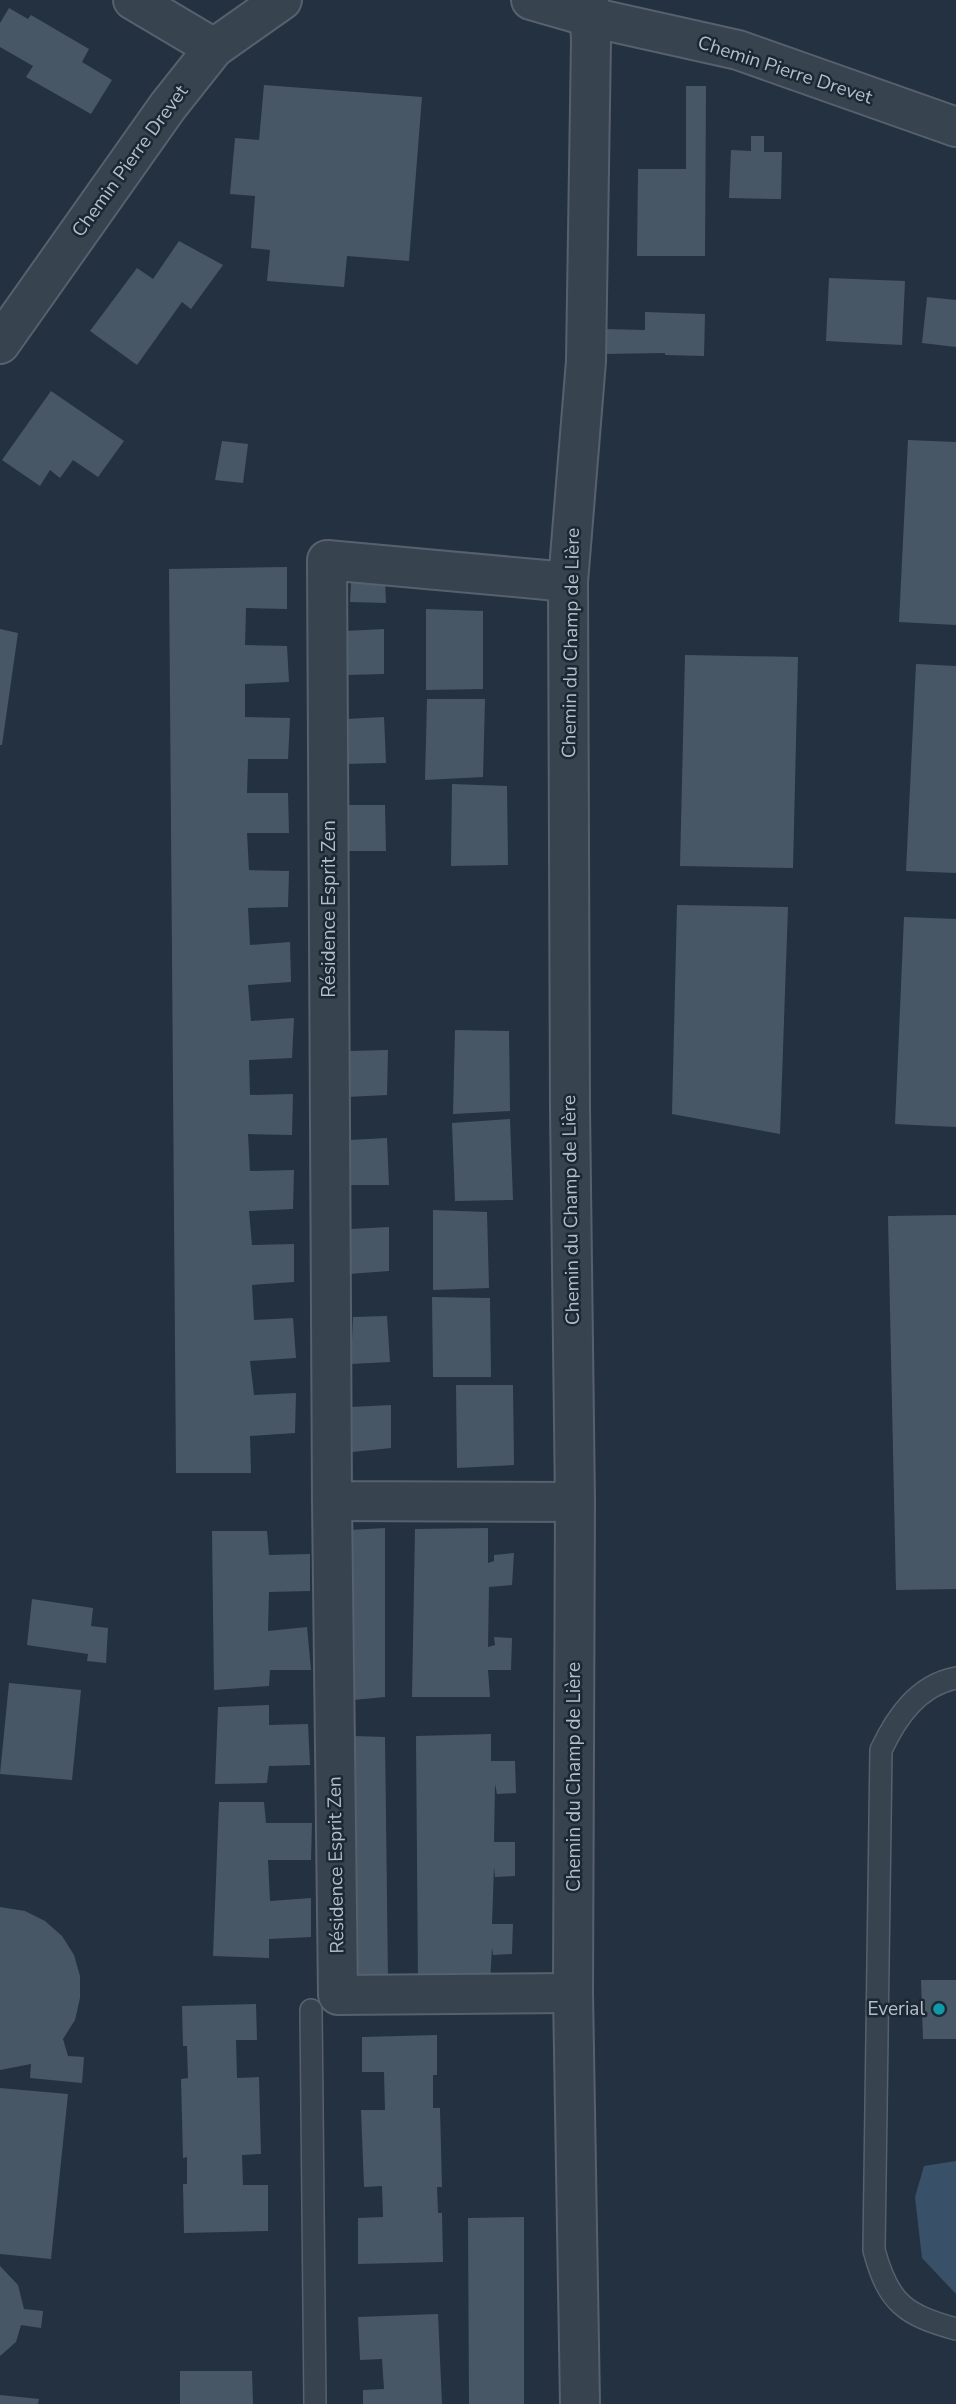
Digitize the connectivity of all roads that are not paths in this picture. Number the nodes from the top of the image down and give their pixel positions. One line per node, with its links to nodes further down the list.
1 (133, 0): 5 (street)
2 (282, 0): 5 (street, Chemin Pierre Drevet)
3 (531, 0): 4 (street, Chemin Pierre Drevet)
4 (590, 9): 6 (street, Chemin Pierre Drevet); 8 (street, Chemin du Champ de Lière)
5 (214, 48): 7 (street, Chemin Pierre Drevet)
6 (956, 127)
7 (0, 344)
8 (568, 582): 9 (street, Résidence Esprit Zen); 10 (street, Chemin du Champ de Lière)
9 (332, 1501): 10 (street); 12 (street, Résidence Esprit Zen)
10 (575, 1502): 12 (street, Chemin du Champ de Lière)
11 (956, 1678): 14 (lane)
12 (573, 1993): 16 (street, Chemin du Champ de Lière)
13 (311, 2010): 15 (lane)
14 (956, 2329)
15 (315, 2404)
16 (580, 2404)

